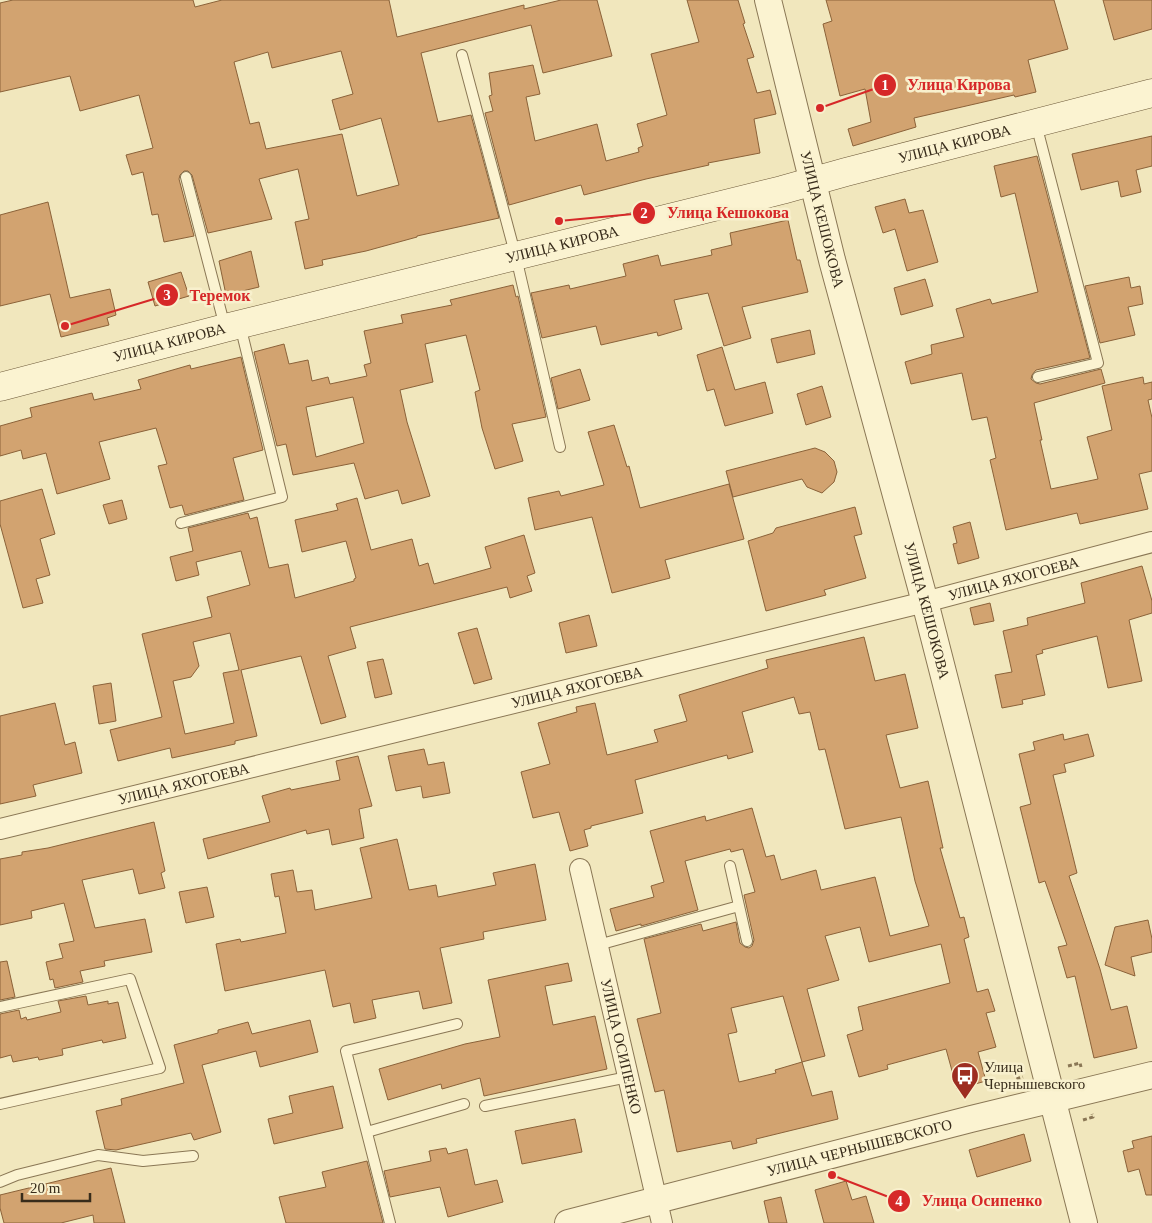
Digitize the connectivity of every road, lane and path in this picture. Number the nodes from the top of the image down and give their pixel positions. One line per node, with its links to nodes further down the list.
1 (768, 0): 6 (street, УЛИЦА КЕШОКОВА)
2 (462, 55): 7 (lane)
3 (1152, 93): 4 (main road, УЛИЦА КИРОВА)
4 (1036, 123): 6 (main road, УЛИЦА КИРОВА); 9 (lane)
5 (186, 177): 8 (lane)
6 (813, 181): 7 (main road, УЛИЦА КИРОВА); 14 (street, УЛИЦА КЕШОКОВА)
7 (516, 257): 8 (main road, УЛИЦА КИРОВА); 11 (lane)
8 (232, 326): 10 (main road, УЛИЦА КИРОВА); 12 (lane)
9 (1038, 377)
10 (0, 387)
11 (560, 447)
12 (181, 523)
13 (1152, 542): 14 (street, УЛИЦА ЯХОГОЕВА)
14 (925, 602): 15 (street, УЛИЦА ЯХОГОЕВА); 25 (street, УЛИЦА КЕШОКОВА)
15 (0, 829)
16 (730, 866): 18 (lane)
17 (580, 869): 20 (street, УЛИЦА ОСИПЕНКО)
18 (739, 906): 19 (lane); 20 (lane)
19 (747, 941)
20 (598, 945): 24 (street, УЛИЦА ОСИПЕНКО)
21 (0, 1007): 26 (lane)
22 (457, 1024): 29 (lane)
23 (1152, 1075): 25 (street, УЛИЦА ЧЕРНЫШЕВСКОГО)
24 (628, 1077): 28 (lane); 32 (street, УЛИЦА ОСИПЕНКО)
25 (1053, 1100): 32 (street, УЛИЦА ЧЕРНЫШЕВСКОГО); 35 (street, УЛИЦА КЕШОКОВА)
26 (0, 1104)
27 (464, 1104): 29 (lane)
28 (485, 1106)
29 (367, 1132): 33 (lane)
30 (193, 1156): 31 (lane)
31 (0, 1182)
32 (660, 1212): 34 (street, УЛИЦА ЧЕРНЫШЕВСКОГО)
33 (390, 1223)
34 (568, 1223)
35 (1084, 1223)

